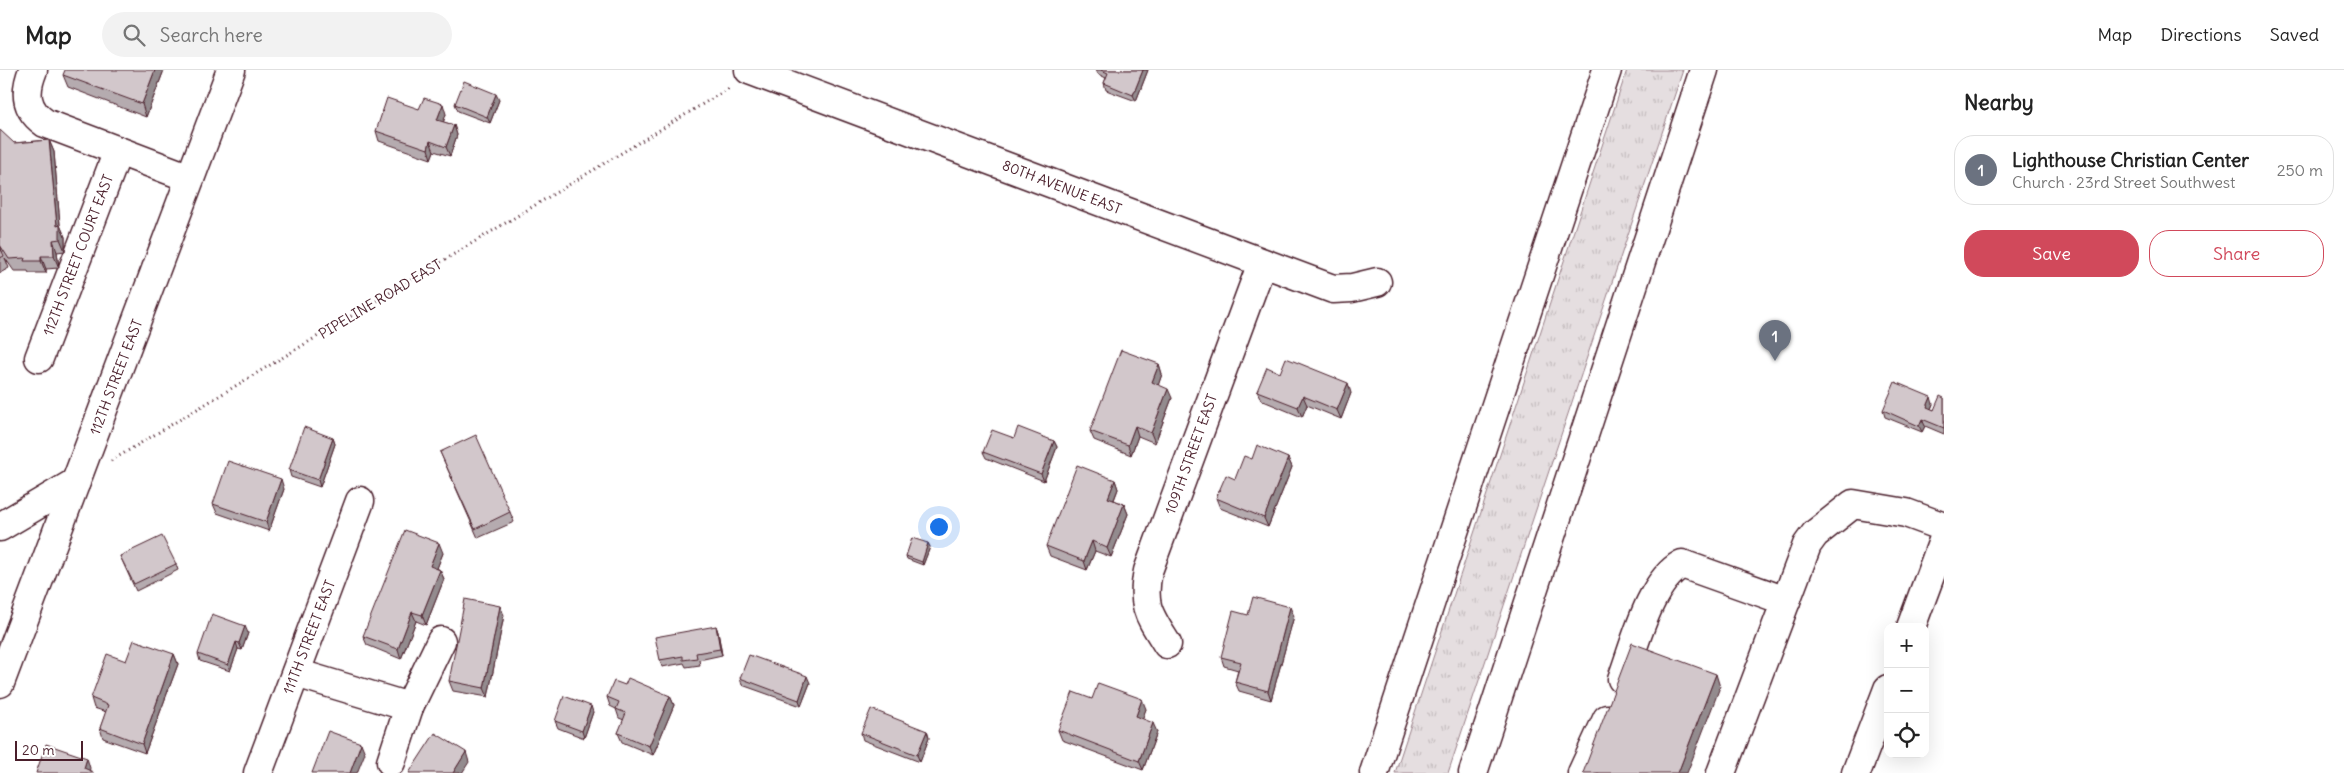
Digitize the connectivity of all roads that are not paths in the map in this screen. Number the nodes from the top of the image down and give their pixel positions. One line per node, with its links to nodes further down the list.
1 (33, 70): 6 (main road)
2 (231, 70): 7 (main road, 112TH STREET EAST)
3 (1607, 70): 27 (main road)
4 (1704, 70): 28 (main road)
5 (754, 71): 8 (main road, 80TH AVENUE EAST)
6 (118, 151): 7 (main road); 10 (main road, 112TH STREET COURT EAST)
7 (190, 178): 11 (main road, 112TH STREET EAST)
8 (1262, 263): 9 (main road, 80TH AVENUE EAST); 19 (main road, 109TH STREET EAST)
9 (1377, 282)
10 (39, 358)
11 (76, 482): 13 (main road); 21 (main road, 112TH STREET EAST)
12 (360, 501): 20 (main road, 111TH STREET EAST)
13 (0, 527)
14 (1944, 527): 16 (main road)
15 (1944, 538): 17 (main road)
16 (1786, 601): 29 (main road); 30 (main road)
17 (1912, 623)
18 (441, 640): 23 (main road)
19 (1167, 644)
20 (296, 673): 23 (main road); 26 (main road, 111TH STREET EAST)
21 (0, 683)
22 (1884, 700): 25 (main road)
23 (409, 707): 24 (main road)
24 (391, 762)
25 (1858, 768)
26 (258, 773)
27 (1374, 773)
28 (1473, 773)
29 (1582, 773)
30 (1721, 773)

